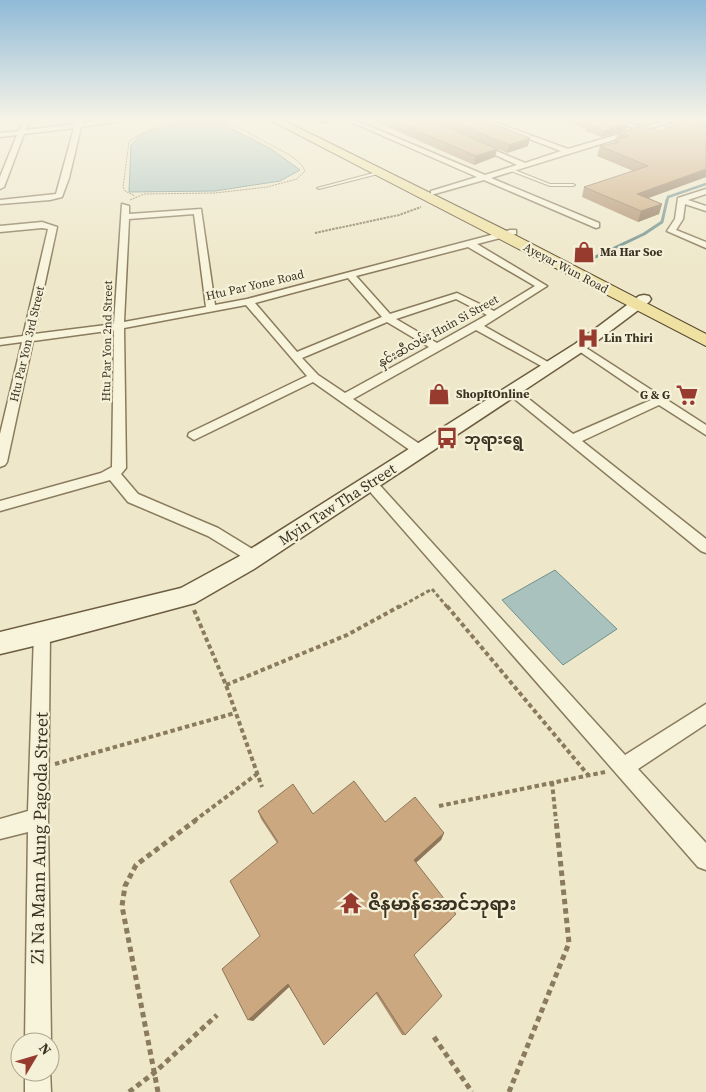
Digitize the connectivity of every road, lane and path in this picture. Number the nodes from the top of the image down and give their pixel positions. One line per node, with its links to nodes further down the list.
1 (7, 169): 13 (street)
2 (67, 169): 19 (street)
3 (126, 169): 16 (path)
4 (304, 169): 16 (path)
5 (369, 169): 10 (main road)
6 (380, 169): 17 (main road)
7 (464, 169): 11 (street)
8 (516, 169): 9 (street)
9 (512, 170): 11 (street); 12 (lane)
10 (377, 173): 14 (lane); 17 (main road)
11 (485, 178): 17 (street); 22 (street)
12 (573, 184)
13 (0, 186)
14 (319, 188)
15 (706, 191): 18 (street)
16 (135, 196): 21 (path)
17 (430, 196): 24 (path); 25 (main road, Ayeyar Wun Road)
18 (681, 200): 20 (street); 27 (street)
19 (0, 202)
20 (706, 209)
21 (125, 212): 31 (street); 34 (street, Htu Par Yon 2nd Street)
22 (596, 225)
23 (0, 229): 37 (street, Htu Par Yon 3rd Street)
24 (315, 233)
25 (508, 234): 26 (street, Htu Par Yone Road); 30 (main road, Ayeyar Wun Road)
26 (470, 244): 28 (street, Htu Par Yone Road); 32 (street, နှင်းဆီလမ်း Hnin Si Street)
27 (706, 245)
28 (351, 276): 29 (street, Htu Par Yone Road); 33 (street)
29 (248, 302): 31 (street, Htu Par Yone Road); 42 (street)
30 (640, 302): 36 (main road, Ayeyar Wun Road); 38 (main road, Ayeyar Wun Road); 40 (main road, Myin Taw Tha Street)
31 (211, 310): 34 (street, Htu Par Yone Road)
32 (494, 315): 33 (street); 35 (street, နှင်းဆီလမ်း Hnin Si Street)
33 (388, 318): 41 (street); 42 (street)
34 (120, 326): 37 (street, Htu Par Yone Road); 53 (street, Htu Par Yon 2nd Street)
35 (476, 326): 41 (street, နှင်းဆီလမ်း Hnin Si Street); 43 (street)
36 (706, 330)
37 (27, 339): 39 (street, Htu Par Yone Road); 52 (street, Htu Par Yon 3rd Street)
38 (706, 341)
39 (0, 342)
40 (580, 347): 43 (main road, Myin Taw Tha Street); 47 (street)
41 (438, 348): 46 (street, နှင်းဆီလမ်း Hnin Si Street)
42 (295, 357): 44 (street)
43 (549, 366): 45 (main road, Myin Taw Tha Street)
44 (314, 377): 46 (street); 49 (street)
45 (511, 391): 50 (street); 51 (main road, Myin Taw Tha Street)
46 (346, 398): 51 (street)
47 (660, 400): 48 (street); 50 (street)
48 (706, 431)
49 (194, 436)
50 (572, 440): 56 (street)
51 (419, 450): 54 (main road, Myin Taw Tha Street)
52 (0, 462)
53 (113, 474): 55 (street); 57 (street)
54 (370, 483): 57 (main road, Myin Taw Tha Street); 64 (street)
55 (0, 506)
56 (706, 547)
57 (254, 558): 58 (main road, Myin Taw Tha Street)
58 (187, 596): 59 (main road, Myin Taw Tha Street); 61 (path)
59 (42, 634): 60 (main road, Myin Taw Tha Street); 65 (street, Zi Na Mann Aung Pagoda Street)
60 (0, 642)
61 (226, 685): 62 (path); 67 (path)
62 (235, 713): 65 (path); 66 (path)
63 (706, 713): 64 (street)
64 (624, 767): 67 (path); 73 (street)
65 (40, 768): 71 (street, Zi Na Mann Aung Pagoda Street)
66 (257, 774): 69 (path); 77 (path)
67 (589, 776): 68 (path)
68 (552, 782): 70 (path); 81 (path)
69 (262, 787)
70 (440, 806)
71 (38, 819): 72 (street); 75 (street, Zi Na Mann Aung Pagoda Street)
72 (0, 829)
73 (706, 859)
74 (217, 1016): 77 (path)
75 (38, 1032)
76 (434, 1037): 80 (path)
77 (154, 1073): 78 (path); 79 (path)
78 (129, 1092)
79 (158, 1092)
80 (472, 1092)
81 (509, 1092)

